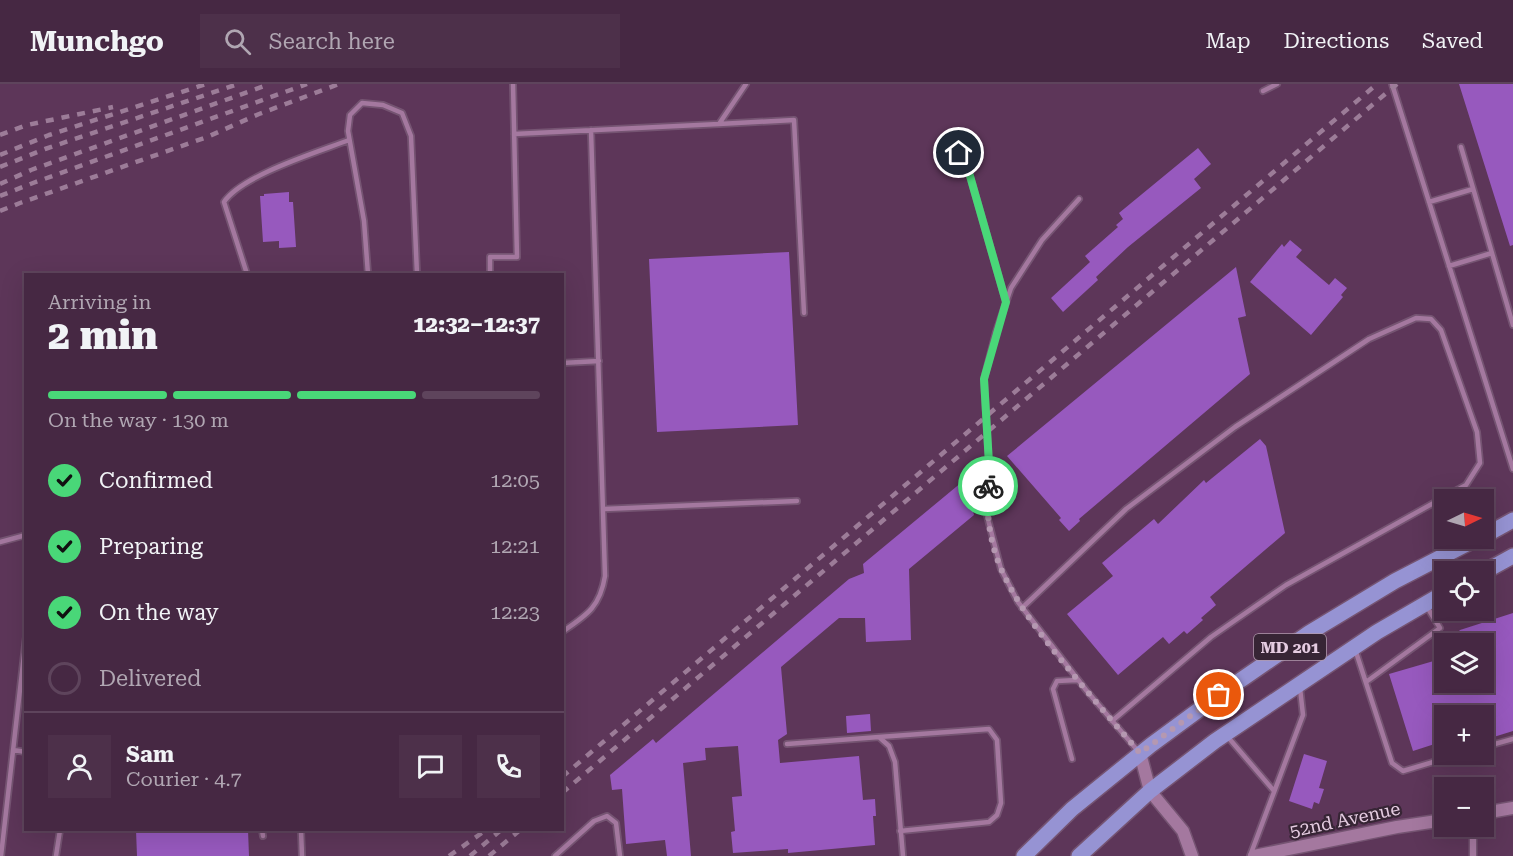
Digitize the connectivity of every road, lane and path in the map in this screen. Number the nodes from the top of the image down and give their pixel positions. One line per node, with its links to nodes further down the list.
1 (513, 84): 8 (lane)
2 (746, 84): 6 (lane)
3 (1277, 84): 5 (lane)
4 (1392, 84): 14 (lane)
5 (1263, 91)
6 (719, 124): 7 (lane); 22 (lane)
7 (591, 130): 8 (lane); 24 (lane)
8 (514, 134): 20 (lane)
9 (951, 137): 21 (lane)
10 (349, 140): 17 (lane); 18 (lane); 19 (lane)
11 (1461, 147): 12 (lane)
12 (1473, 189): 14 (lane); 15 (lane)
13 (1079, 199): 21 (lane)
14 (1429, 202): 16 (lane)
15 (1492, 253): 16 (lane); 23 (lane)
16 (1449, 266): 26 (lane)
17 (247, 273)
18 (368, 273)
19 (417, 273)
20 (490, 273)
21 (1006, 302): 38 (lane)
22 (804, 313)
23 (1513, 325)
24 (599, 361): 25 (lane); 28 (lane)
25 (564, 363)
26 (1513, 469)
27 (797, 501): 28 (lane)
28 (604, 509): 39 (lane)
29 (1513, 520): 30 (main road)
30 (1494, 530)
31 (24, 536): 32 (lane)
32 (0, 542)
33 (1456, 549): 53 (main road, MD 201)
34 (1513, 556): 35 (main road)
35 (1494, 566)
36 (1434, 599): 37 (main road, MD 201)
37 (1425, 604): 40 (main road, MD 201); 44 (lane)
38 (1022, 608): 42 (lane); 45 (lane)
39 (564, 631)
40 (1354, 646): 43 (main road, MD 201); 44 (lane)
41 (24, 655): 51 (lane)
42 (1077, 680): 45 (lane); 54 (lane)
43 (1300, 682): 46 (main road, MD 201); 57 (lane)
44 (1366, 682): 55 (lane)
45 (1112, 721): 53 (lane)
46 (1225, 734): 56 (main road, MD 201); 57 (lane)
47 (879, 737): 49 (lane); 64 (lane); 64 (lane)
48 (1513, 739): 50 (lane)
49 (787, 744)
50 (1494, 744)
51 (13, 750): 52 (lane); 67 (lane)
52 (24, 752)
53 (1140, 753): 56 (street); 73 (main road, MD 201)
54 (1071, 759)
55 (1434, 762)
56 (1150, 791): 74 (main road, MD 201); 75 (street)
57 (1274, 791): 76 (lane)
58 (1513, 808): 59 (street)
59 (1494, 811)
60 (1434, 821): 76 (street, 52nd Avenue)
61 (60, 831): 68 (lane)
62 (262, 831): 65 (lane)
63 (301, 831): 69 (lane)
64 (900, 831): 72 (lane)
65 (263, 836)
66 (1473, 837): 77 (street)
67 (0, 856)
68 (56, 856)
69 (302, 856)
70 (555, 856): 71 (lane)
71 (620, 856)
72 (903, 856)
73 (1024, 856)
74 (1079, 856)
75 (1192, 856)
76 (1252, 856)
77 (1473, 856)

